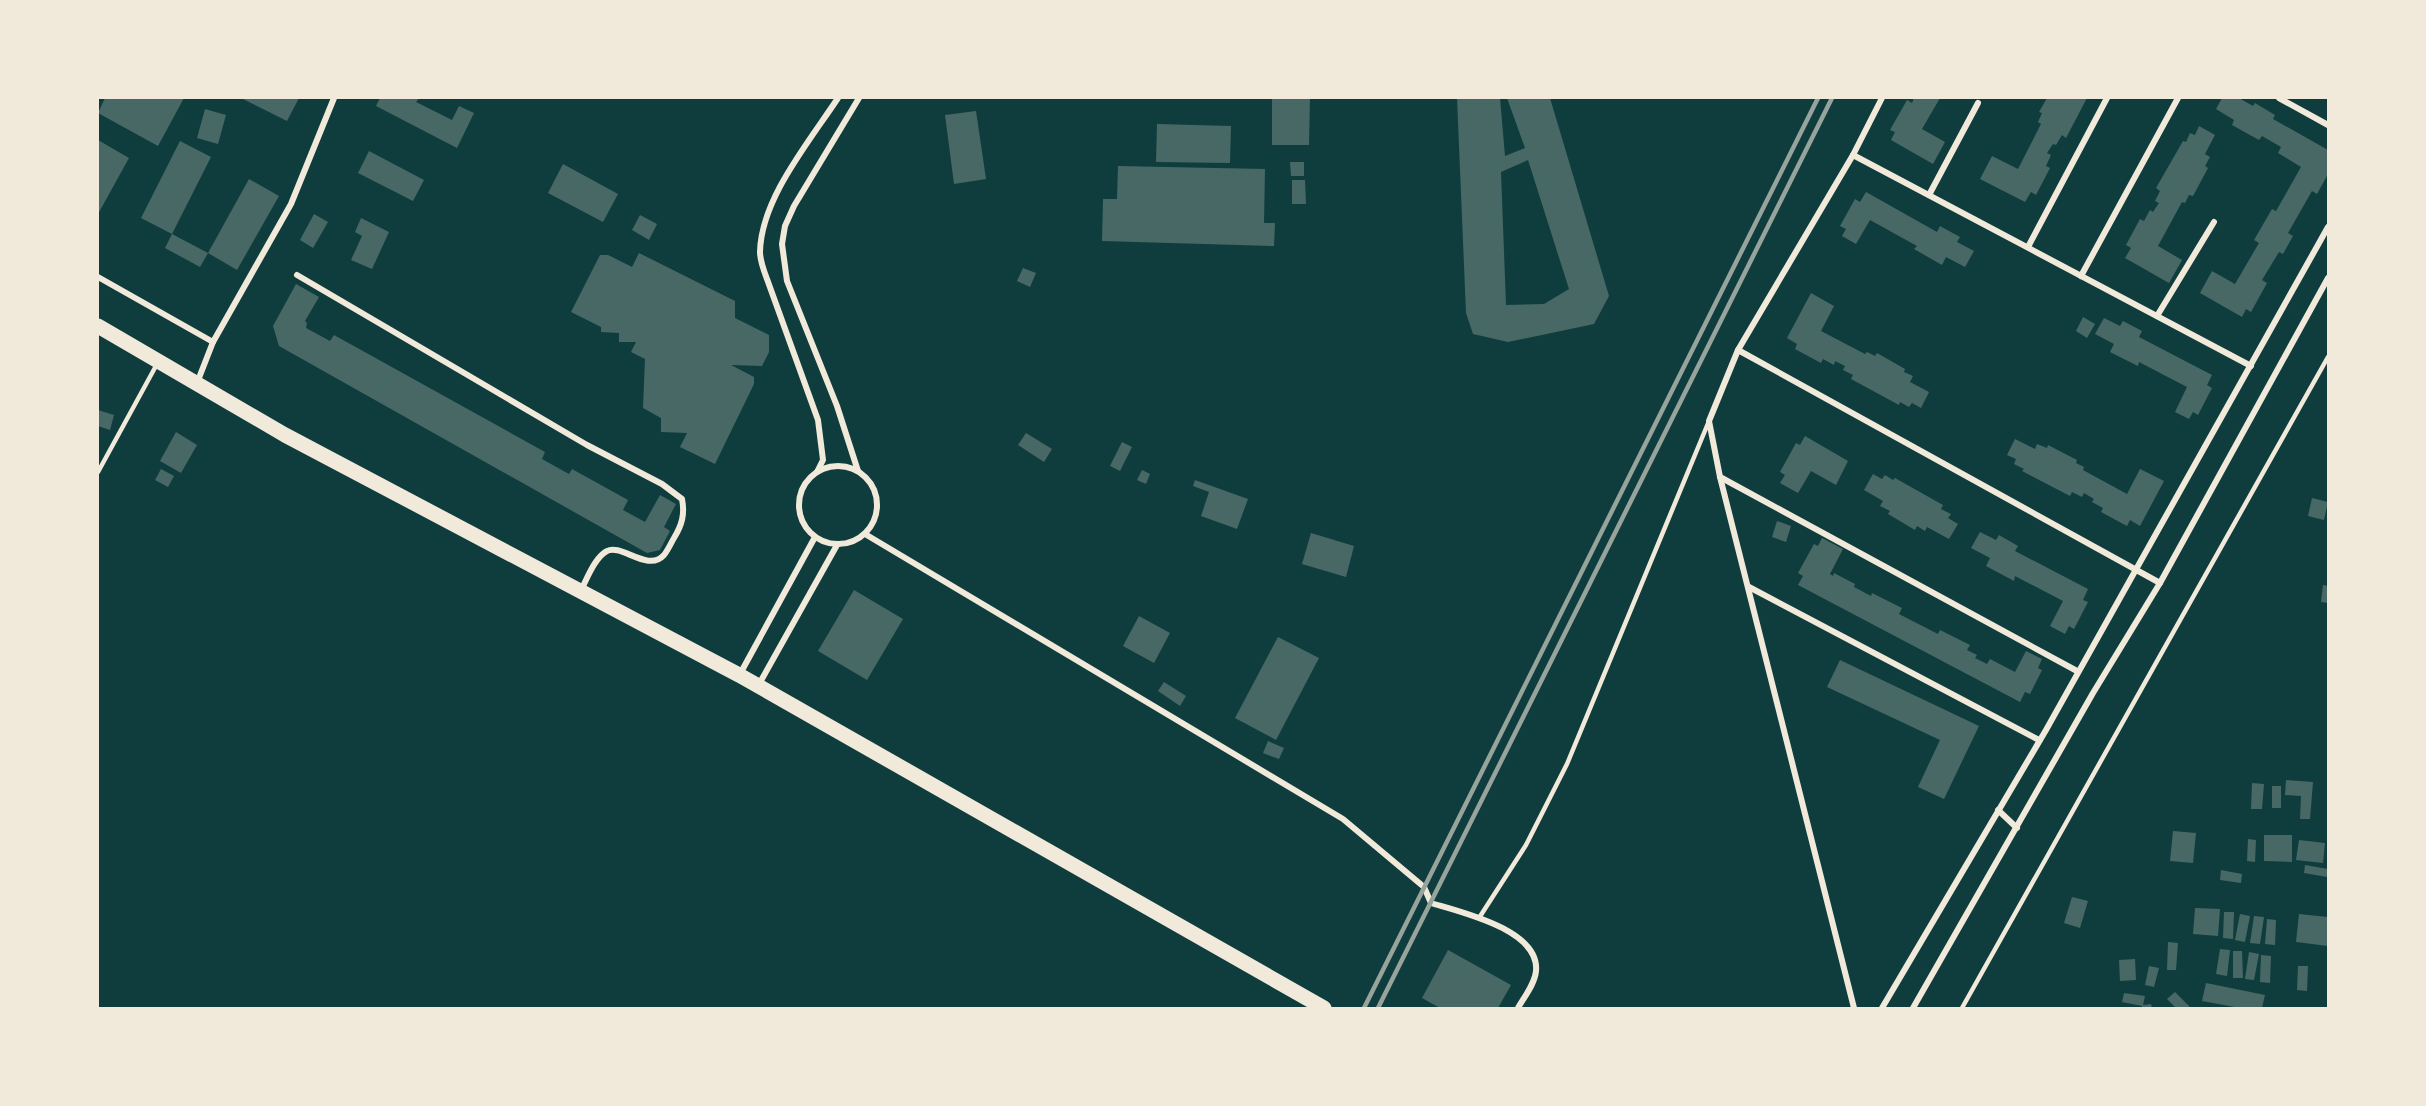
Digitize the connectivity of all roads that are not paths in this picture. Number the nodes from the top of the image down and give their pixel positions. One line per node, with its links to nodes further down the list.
1 (333, 98): 21 (street)
2 (837, 98): 30 (street)
3 (860, 98): 28 (street)
4 (1882, 98): 10 (street)
5 (2107, 98): 14 (street)
6 (2178, 98): 16 (street)
7 (2279, 98): 9 (street)
8 (1978, 103): 11 (street)
9 (2328, 125)
10 (1853, 155): 11 (street); 22 (street)
11 (1929, 195): 14 (street)
12 (2214, 222): 19 (street)
13 (2328, 227): 25 (street)
14 (2028, 247): 16 (street)
15 (297, 276): 38 (street)
16 (2080, 276): 19 (street)
17 (98, 277): 21 (street)
18 (2328, 278): 36 (street)
19 (2157, 316): 25 (street)
20 (98, 326): 24 (main road)
21 (213, 342): 26 (street)
22 (1738, 350): 27 (street); 35 (street)
23 (2328, 357): 51 (lane)
24 (159, 362): 26 (main road); 29 (lane)
25 (2251, 366): 35 (street)
26 (197, 384): 38 (main road)
27 (1709, 422): 31 (street); 45 (lane)
28 (858, 471): 30 (street); 32 (street)
29 (98, 472)
30 (817, 472): 33 (street)
31 (1720, 477): 37 (street); 39 (street)
32 (865, 534): 34 (street); 45 (street)
33 (815, 537): 34 (street); 40 (street)
34 (837, 545): 41 (street)
35 (2136, 568): 36 (street); 39 (street)
36 (2160, 584): 44 (street)
37 (1749, 587): 42 (street); 48 (street)
38 (580, 591): 40 (main road)
39 (2077, 671): 42 (street)
40 (739, 675): 41 (main road)
41 (758, 687): 46 (main road)
42 (2039, 740): 43 (street)
43 (1998, 810): 44 (street); 49 (street)
44 (2017, 828): 50 (street)
45 (1479, 918): 47 (street)
46 (1324, 1008)
47 (1518, 1008)
48 (1854, 1008)
49 (1882, 1008)
50 (1913, 1008)
51 (1962, 1008)

